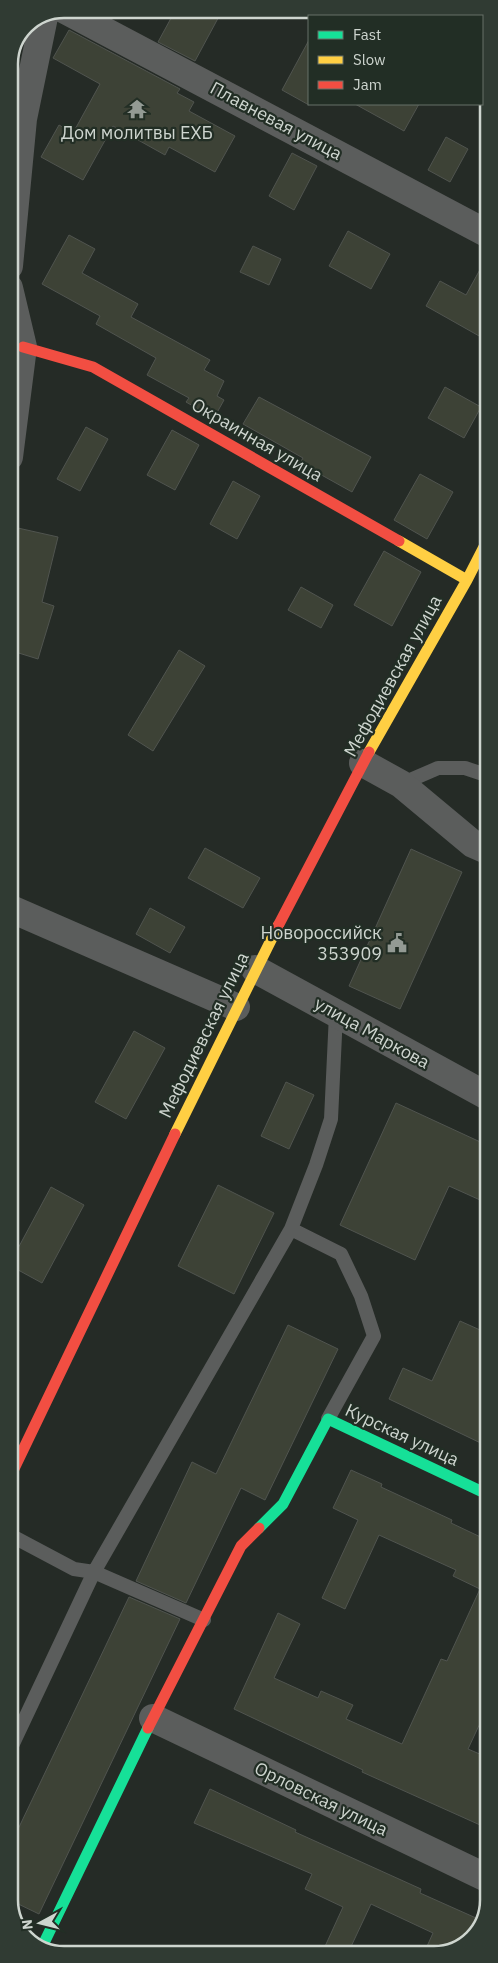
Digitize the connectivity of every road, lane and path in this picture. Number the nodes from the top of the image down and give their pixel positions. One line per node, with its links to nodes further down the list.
1 (80, 18): 4 (street, Плавневая улица)
2 (43, 23): 3 (street)
3 (18, 172)
4 (480, 230)
5 (18, 326): 6 (street)
6 (23, 347): 7 (street); 9 (street, Окраинная улица)
7 (18, 386)
8 (480, 553): 9 (street, Мефодиевская улица)
9 (467, 580): 10 (street, Мефодиевская улица)
10 (363, 763): 12 (street); 15 (street, Мефодиевская улица)
11 (480, 773): 12 (lane)
12 (401, 784): 13 (street)
13 (480, 848)
14 (18, 912): 16 (street)
15 (255, 969): 16 (street, Мефодиевская улица); 17 (street, улица Маркова)
16 (236, 1007): 21 (street, Мефодиевская улица)
17 (336, 1014): 18 (street, улица Маркова); 19 (lane)
18 (480, 1092)
19 (290, 1229): 20 (lane); 24 (lane)
20 (328, 1419): 22 (street, Курская улица); 25 (street)
21 (18, 1461)
22 (480, 1491)
23 (18, 1539): 24 (lane)
24 (94, 1572): 25 (lane); 27 (lane)
25 (204, 1620): 26 (street)
26 (153, 1718): 28 (street, Орловская улица); 29 (street)
27 (18, 1733)
28 (480, 1875)
29 (44, 1941)

